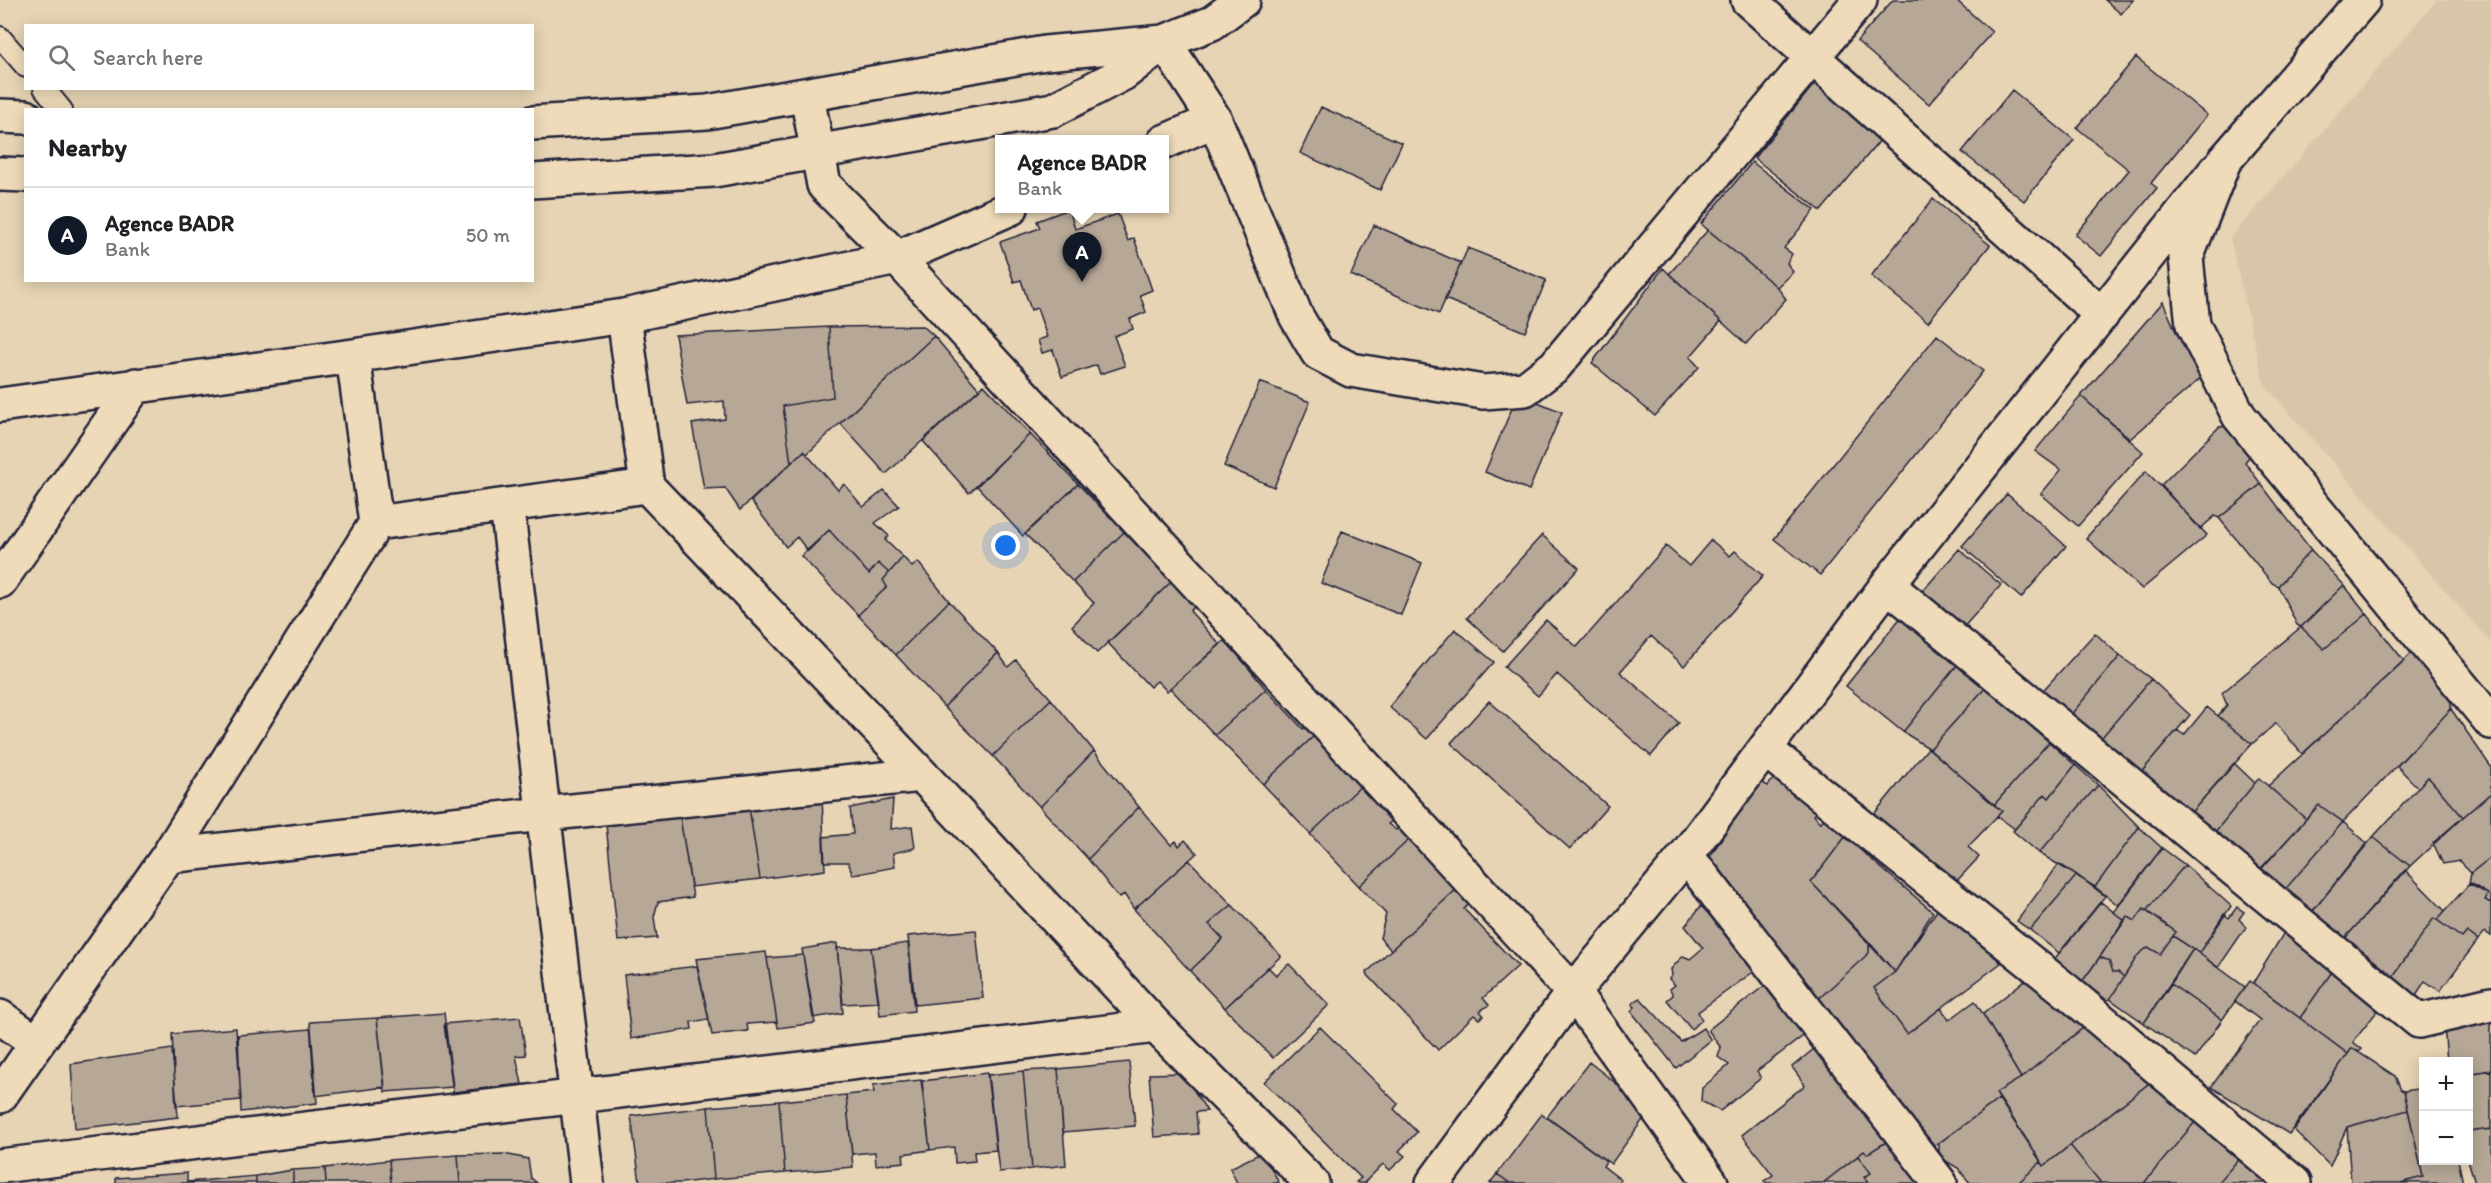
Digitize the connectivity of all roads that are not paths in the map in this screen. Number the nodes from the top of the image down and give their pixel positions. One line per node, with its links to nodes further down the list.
1 (1243, 0): 6 (street)
2 (1748, 0): 7 (street)
3 (1860, 0): 7 (street)
4 (2362, 0): 18 (street)
5 (0, 37): 8 (lane)
6 (1164, 42): 10 (street); 14 (street); 17 (street)
7 (1811, 57): 14 (street); 24 (street)
8 (24, 65)
9 (46, 90): 11 (lane)
10 (807, 96): 15 (street); 17 (street)
11 (60, 108)
12 (0, 116): 13 (street)
13 (24, 117)
14 (1215, 120): 16 (street)
15 (534, 123)
16 (1169, 140)
17 (817, 153): 21 (street); 23 (street)
18 (2224, 161): 24 (street); 34 (street)
19 (0, 174): 20 (street)
20 (24, 175)
21 (534, 181)
22 (1000, 213): 23 (street)
23 (897, 258): 25 (street); 40 (street)
24 (2102, 315): 33 (street)
25 (624, 316): 26 (street); 29 (street)
26 (353, 356): 27 (street); 31 (street)
27 (136, 384): 28 (street); 32 (street)
28 (0, 405)
29 (647, 486): 30 (street); 36 (street)
30 (507, 506): 31 (street); 37 (street)
31 (376, 523): 39 (street)
32 (0, 581)
33 (1887, 585): 35 (street); 41 (street)
34 (2491, 722)
35 (1766, 750): 38 (street); 53 (street)
36 (922, 775): 37 (street); 43 (street)
37 (543, 814): 39 (street); 45 (street)
38 (1686, 855): 40 (street); 52 (street)
39 (168, 856): 44 (street)
40 (1573, 992): 50 (street); 51 (street)
41 (2491, 1004)
42 (0, 1017): 44 (street)
43 (1156, 1026): 45 (street); 49 (street)
44 (38, 1043): 46 (street)
45 (577, 1095): 47 (street); 48 (street)
46 (0, 1096)
47 (0, 1166)
48 (587, 1183)
49 (1312, 1183)
50 (1433, 1183)
51 (1711, 1183)
52 (1940, 1183)
53 (2294, 1183)

